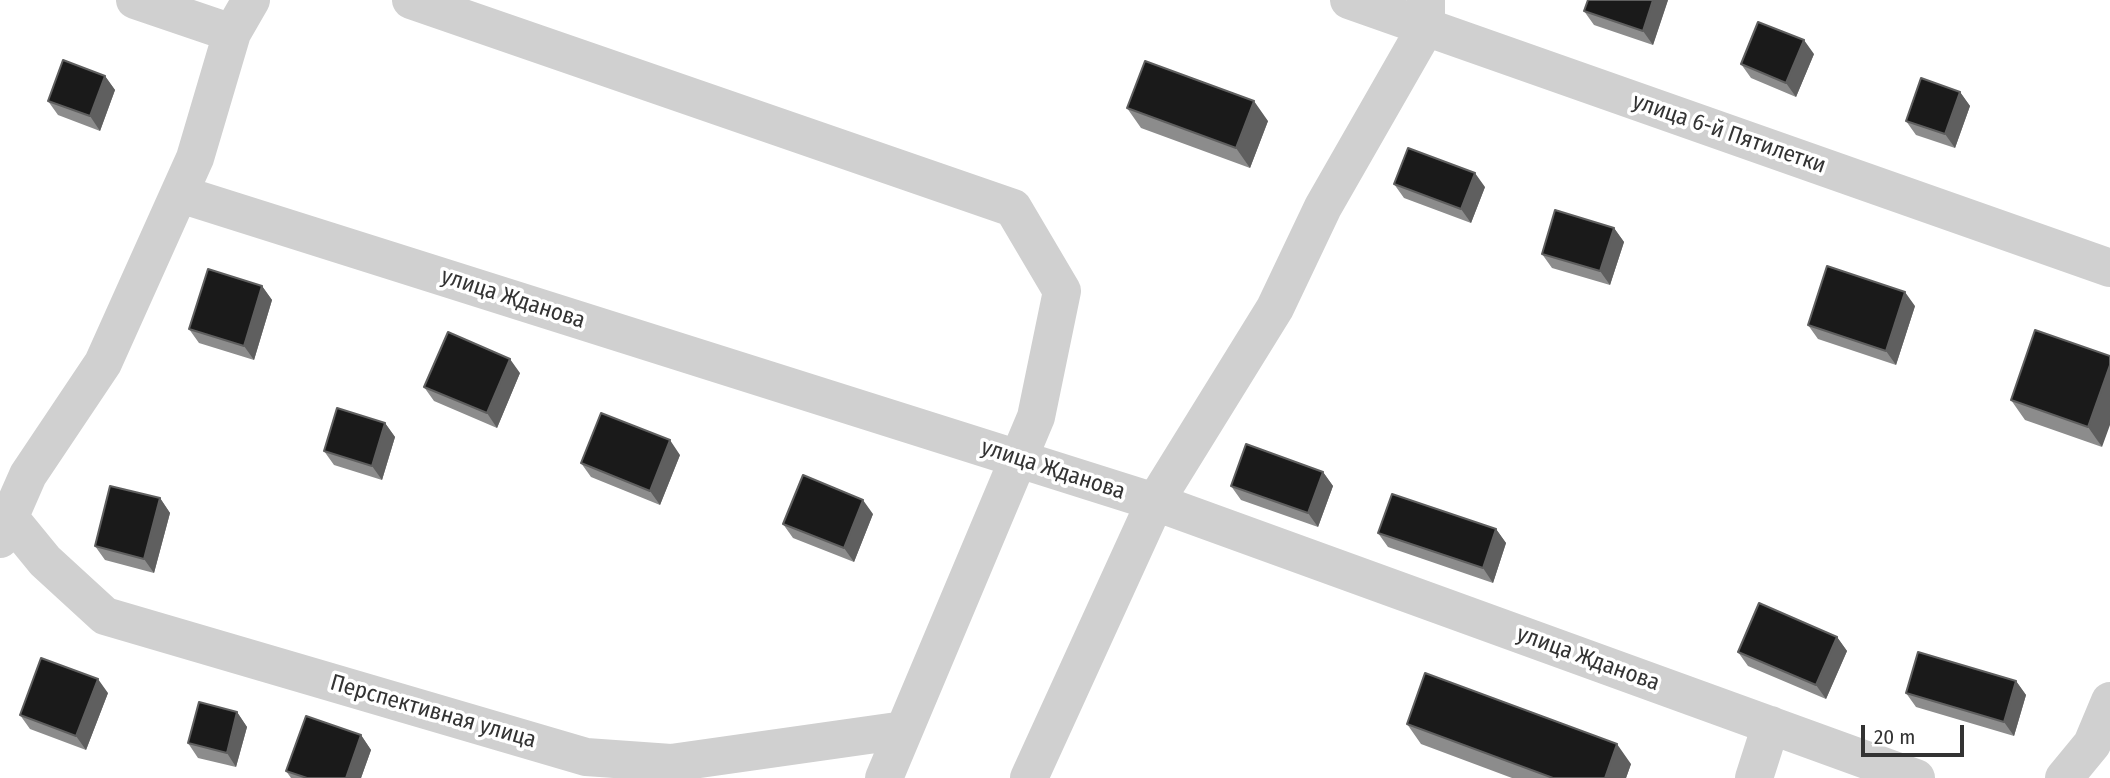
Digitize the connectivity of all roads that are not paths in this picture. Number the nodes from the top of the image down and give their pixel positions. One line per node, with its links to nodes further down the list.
1 (135, 0): 6 (street)
2 (251, 0): 6 (street)
3 (411, 0): 9 (street)
4 (1349, 0): 5 (street, улица 6-й Пятилетки)
5 (1426, 13): 8 (street, улица 6-й Пятилетки); 11 (street)
6 (232, 33): 7 (street)
7 (180, 194): 9 (street, улица Жданова); 10 (street)
8 (2110, 268)
9 (1018, 459): 11 (street, улица Жданова); 15 (street)
10 (14, 470): 12 (street)
11 (1155, 502): 14 (street, улица Жданова); 18 (street)
12 (5, 528): 15 (street, Перспективная улица)
13 (2110, 701): 16 (street)
14 (1771, 725): 19 (street); 20 (street, улица Жданова)
15 (904, 730): 17 (street)
16 (2101, 745): 21 (street)
17 (884, 778)
18 (1029, 778)
19 (1754, 778)
20 (1916, 778)
21 (2064, 778)

